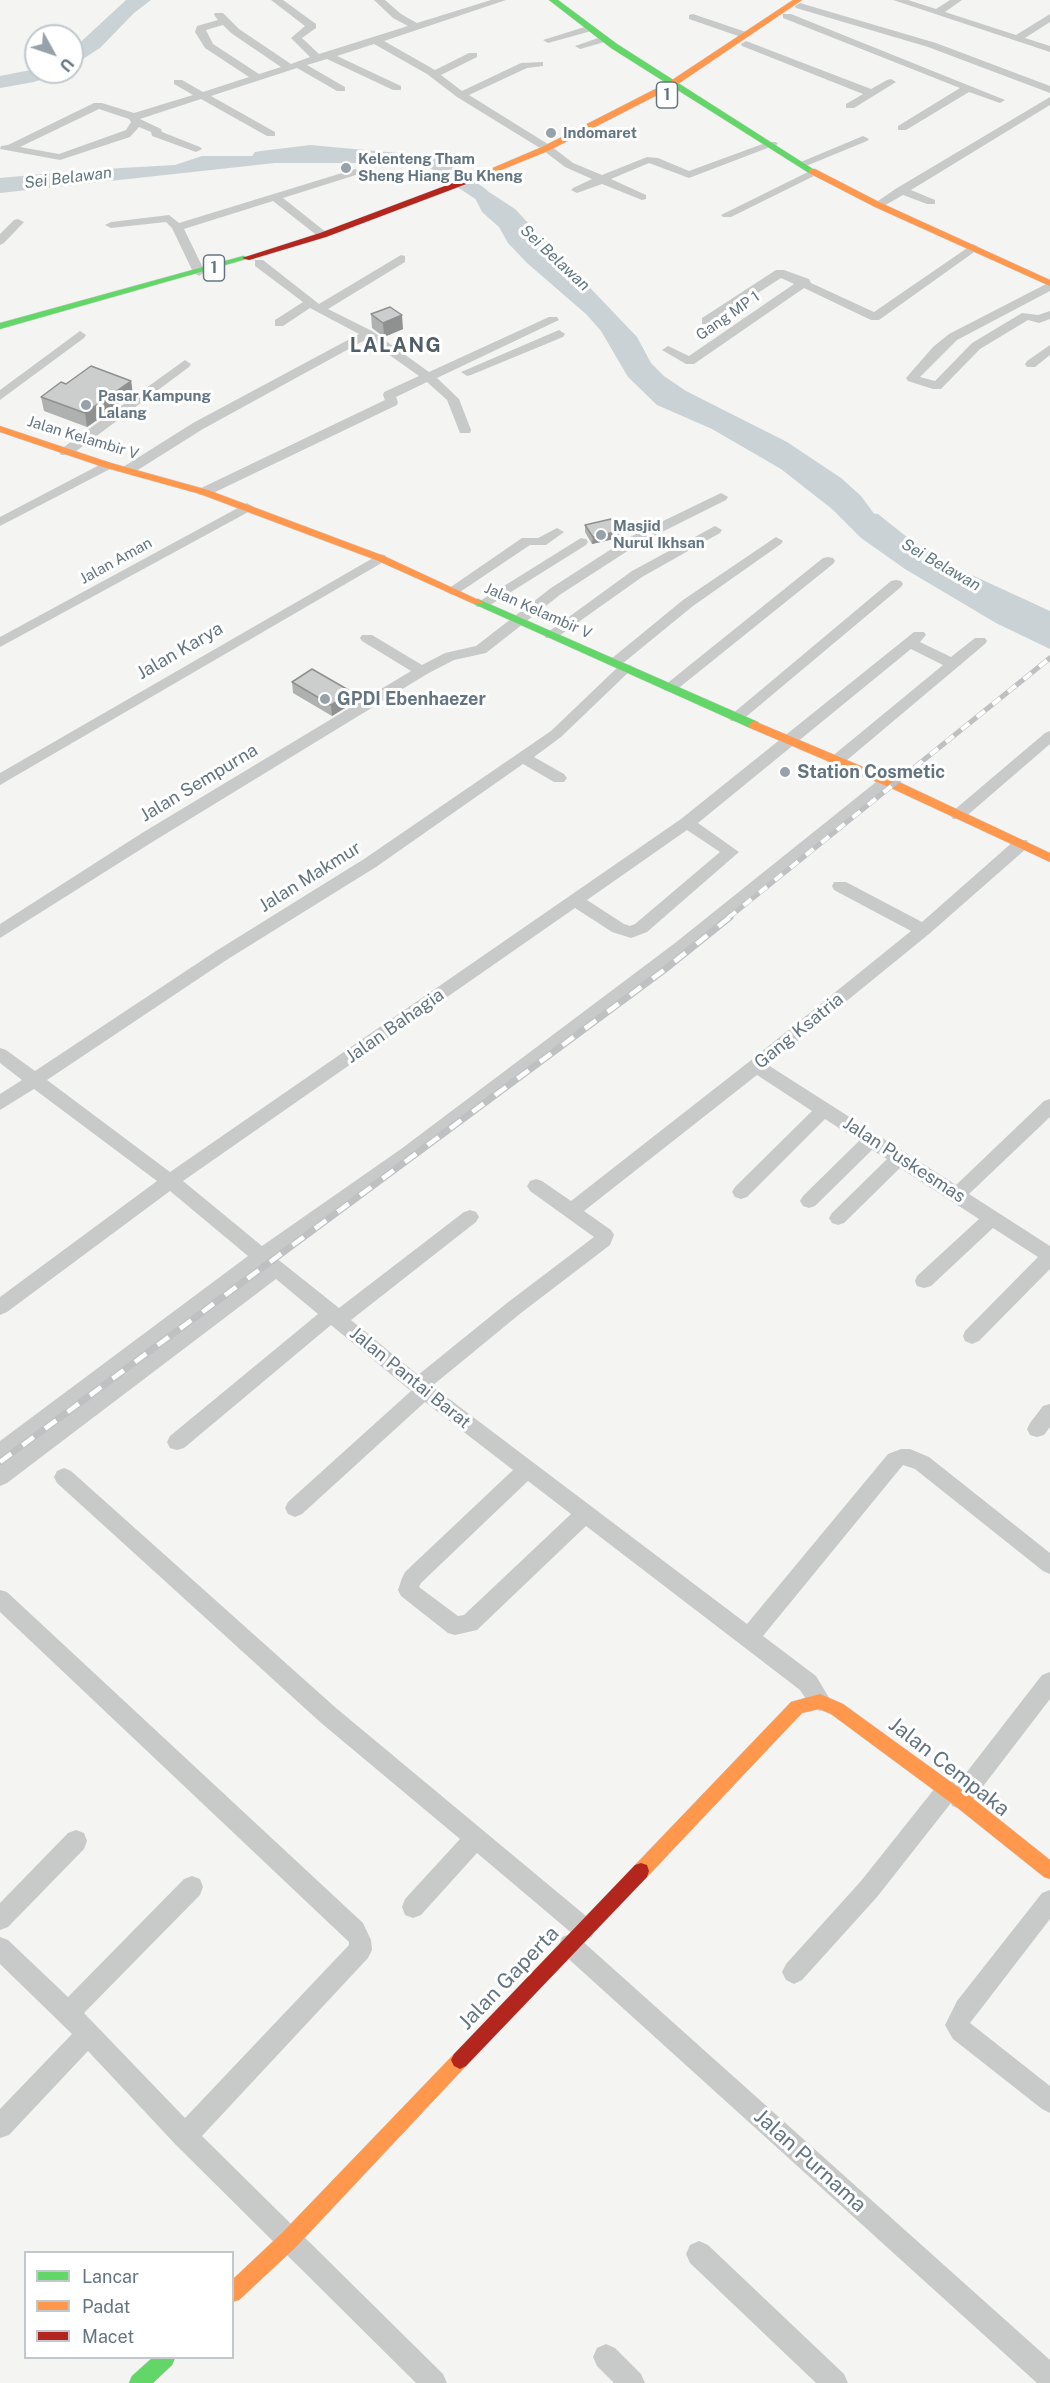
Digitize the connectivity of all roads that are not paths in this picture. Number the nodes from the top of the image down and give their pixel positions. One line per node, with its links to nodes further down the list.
1 (276, 0): 21 (street)
2 (380, 0): 12 (street)
3 (554, 0): 13 (main road)
4 (898, 0): 8 (street)
5 (957, 0): 8 (street)
6 (491, 1): 12 (street)
7 (803, 2): 9 (main road, 1); 18 (main road, 1); 23 (street)
8 (938, 12): 14 (street)
9 (787, 16): 18 (main road, 1); 23 (street)
10 (693, 17): 18 (street)
11 (1050, 17): 14 (street)
12 (416, 27): 16 (street)
13 (591, 28): 15 (main road); 17 (street)
14 (1018, 38): 20 (street)
15 (604, 39): 19 (street); 30 (main road)
16 (375, 40): 21 (street); 26 (street)
17 (548, 40)
18 (745, 40): 30 (main road, 1); 35 (street)
19 (580, 46)
20 (1050, 49)
21 (322, 56): 25 (street); 31 (street)
22 (473, 56): 26 (street)
23 (931, 59): 32 (street); 34 (street)
24 (540, 64): 37 (street)
25 (293, 66): 27 (street); 27 (street); 33 (street)
26 (434, 74): 37 (street)
27 (257, 77): 36 (street)
28 (177, 82): 36 (street)
29 (891, 82): 35 (street)
30 (676, 86): 47 (main road); 50 (main road, 1)
31 (397, 88)
32 (968, 88): 38 (street); 43 (street)
33 (340, 89)
34 (1050, 90)
35 (870, 93): 40 (street)
36 (203, 94): 41 (street); 44 (street)
37 (462, 95): 42 (street)
38 (1000, 100)
39 (1050, 100): 56 (street)
40 (850, 106)
41 (135, 120): 48 (street); 48 (street); 49 (street)
42 (516, 127): 45 (street); 50 (street)
43 (902, 128)
44 (272, 134)
45 (502, 134)
46 (863, 139): 51 (street)
47 (772, 144): 51 (main road); 54 (street)
48 (5, 149)
49 (196, 149)
50 (548, 151): 53 (main road, 1); 53 (main road, 1); 54 (street)
51 (808, 168): 61 (main road); 62 (street)
52 (355, 172): 57 (street)
53 (493, 178): 59 (main road, 1)
54 (603, 180): 55 (street); 58 (street)
55 (577, 190)
56 (901, 190): 60 (street); 61 (street)
57 (274, 196): 65 (street); 66 (street)
58 (642, 197)
59 (432, 202): 66 (main road, 1); 70 (main road, 1)
60 (931, 202)
61 (878, 205): 68 (main road)
62 (727, 215)
63 (18, 222): 67 (street)
64 (111, 225): 65 (street)
65 (177, 227): 71 (street)
66 (323, 235): 71 (main road, 1)
67 (0, 242)
68 (973, 248): 72 (street); 73 (main road)
69 (401, 259): 75 (street)
70 (259, 263): 75 (street); 80 (main road, 1)
71 (199, 272): 79 (main road, 1)
72 (804, 282): 77 (street); 85 (street, Gang MP 1)
73 (1049, 282): 86 (street)
74 (1049, 304): 87 (street)
75 (315, 306): 78 (street); 81 (street)
76 (553, 320): 90 (street)
77 (706, 321)
78 (279, 322)
79 (0, 326)
80 (0, 334)
81 (368, 334): 90 (street); 96 (street)
82 (559, 334): 90 (street)
83 (80, 335): 91 (street)
84 (1050, 349): 89 (street)
85 (668, 350)
86 (939, 350): 87 (street); 87 (street)
87 (963, 360)
88 (185, 364): 94 (street)
89 (1031, 364)
90 (433, 380): 93 (street); 97 (street)
91 (0, 396)
92 (0, 429): 94 (main road, Jalan Kelambir V)
93 (465, 430)
94 (66, 452): 95 (main road, Jalan Kelambir V)
95 (107, 465): 96 (main road, Jalan Kelambir V); 100 (street)
96 (128, 470): 97 (main road, Jalan Kelambir V)
97 (204, 492): 99 (main road, Jalan Kelambir V)
98 (721, 496): 110 (street, Jalan Sempurna)
99 (247, 507): 105 (main road, Jalan Kelambir V); 114 (street, Jalan Aman)
100 (0, 522)
101 (715, 530): 111 (street)
102 (557, 532): 108 (street)
103 (581, 542): 109 (street)
104 (776, 542): 116 (street, Jalan Makmur)
105 (380, 558): 108 (main road, Jalan Kelambir V); 125 (street, Jalan Karya)
106 (828, 561): 118 (street)
107 (896, 584): 119 (street)
108 (452, 591): 109 (main road, Jalan Kelambir V)
109 (482, 604): 110 (main road, Jalan Kelambir V)
110 (518, 619): 111 (main road, Jalan Kelambir V); 117 (street, Jalan Sempurna)
111 (551, 635): 116 (main road, Jalan Kelambir V)
112 (368, 638): 117 (street)
113 (980, 641): 115 (street)
114 (0, 644)
115 (953, 664): 121 (street, Jalan Bahagia); 123 (street)
116 (621, 665): 118 (main road, Jalan Kelambir V); 122 (street, Jalan Makmur)
117 (422, 671): 134 (street, Jalan Sempurna)
118 (670, 688): 119 (main road, Jalan Kelambir V)
119 (736, 718): 121 (main road, Jalan Kelambir V)
120 (1050, 736): 127 (street)
121 (788, 740): 123 (main road, Jalan Kelambir V); 128 (street, Jalan Bahagia)
122 (523, 758): 124 (street); 137 (street, Jalan Makmur)
123 (835, 762): 126 (main road, Jalan Kelambir V)
124 (559, 778)
125 (0, 780)
126 (886, 782): 127 (main road, Jalan Kelambir V); 153 (street)
127 (958, 815): 129 (main road, Jalan Kelambir V)
128 (687, 823): 132 (street, Jalan Bahagia); 132 (street)
129 (1021, 844): 130 (main road, Jalan Kelambir V); 133 (street, Gang Ksatria)
130 (1050, 858)
131 (840, 886): 133 (street)
132 (574, 900): 143 (street, Jalan Bahagia)
133 (922, 930): 136 (street, Gang Ksatria)
134 (0, 932)
135 (0, 1054): 137 (street, Jalan Pantai Barat)
136 (756, 1066): 140 (street, Jalan Puskesmas); 148 (street, Gang Ksatria)
137 (35, 1080): 138 (street, Jalan Makmur); 143 (street, Jalan Pantai Barat)
138 (0, 1103)
139 (1050, 1106): 146 (street)
140 (825, 1109): 141 (street, Jalan Puskesmas); 145 (street)
141 (871, 1140): 142 (street, Jalan Puskesmas); 147 (street)
142 (900, 1157): 146 (street, Jalan Puskesmas); 151 (street)
143 (170, 1181): 153 (street, Jalan Pantai Barat); 155 (street, Jalan Bahagia)
144 (536, 1186): 148 (street)
145 (741, 1192)
146 (958, 1194): 150 (street, Jalan Puskesmas)
147 (809, 1201)
148 (572, 1210): 158 (street)
149 (470, 1217): 156 (street)
150 (993, 1217): 152 (street, Jalan Puskesmas); 154 (street)
151 (838, 1218)
152 (1050, 1256): 157 (street)
153 (270, 1262): 156 (street, Jalan Pantai Barat); 162 (street); 164 (street)
154 (924, 1281)
155 (0, 1307)
156 (335, 1316): 158 (street, Jalan Pantai Barat); 161 (street)
157 (972, 1336)
158 (422, 1389): 163 (street, Jalan Pantai Barat); 166 (street)
159 (1050, 1412): 160 (street)
160 (1036, 1429)
161 (177, 1442)
162 (0, 1452)
163 (526, 1470): 167 (street, Jalan Pantai Barat); 167 (street)
164 (0, 1477)
165 (64, 1477): 174 (street, Jalan Purnama)
166 (295, 1508)
167 (585, 1514): 170 (street, Jalan Pantai Barat)
168 (1050, 1565): 170 (street)
169 (0, 1599): 188 (street)
170 (748, 1638): 172 (street, Jalan Pantai Barat)
171 (1050, 1682): 173 (street)
172 (820, 1701): 173 (main road, Jalan Cempaka); 181 (main road, Jalan Gaperta)
173 (954, 1795): 176 (main road, Jalan Cempaka); 183 (street)
174 (476, 1838): 179 (street); 181 (street, Jalan Purnama)
175 (76, 1841): 180 (street)
176 (1049, 1868)
177 (192, 1887): 184 (street)
178 (1050, 1901): 186 (street)
179 (413, 1907)
180 (0, 1919)
181 (577, 1937): 189 (main road, Jalan Gaperta); 194 (street, Jalan Purnama)
182 (0, 1948): 184 (street)
183 (794, 1972)
184 (68, 2013): 185 (street)
185 (87, 2035): 187 (street); 188 (street)
186 (1050, 2101)
187 (0, 2126)
188 (185, 2136): 189 (street)
189 (289, 2240): 191 (main road, Jalan Gaperta); 196 (street)
190 (699, 2254): 198 (street)
191 (234, 2292)
192 (606, 2357): 197 (street)
193 (164, 2359): 195 (main road)
194 (1050, 2377)
195 (139, 2383)
196 (434, 2383)
197 (632, 2383)
198 (835, 2383)

